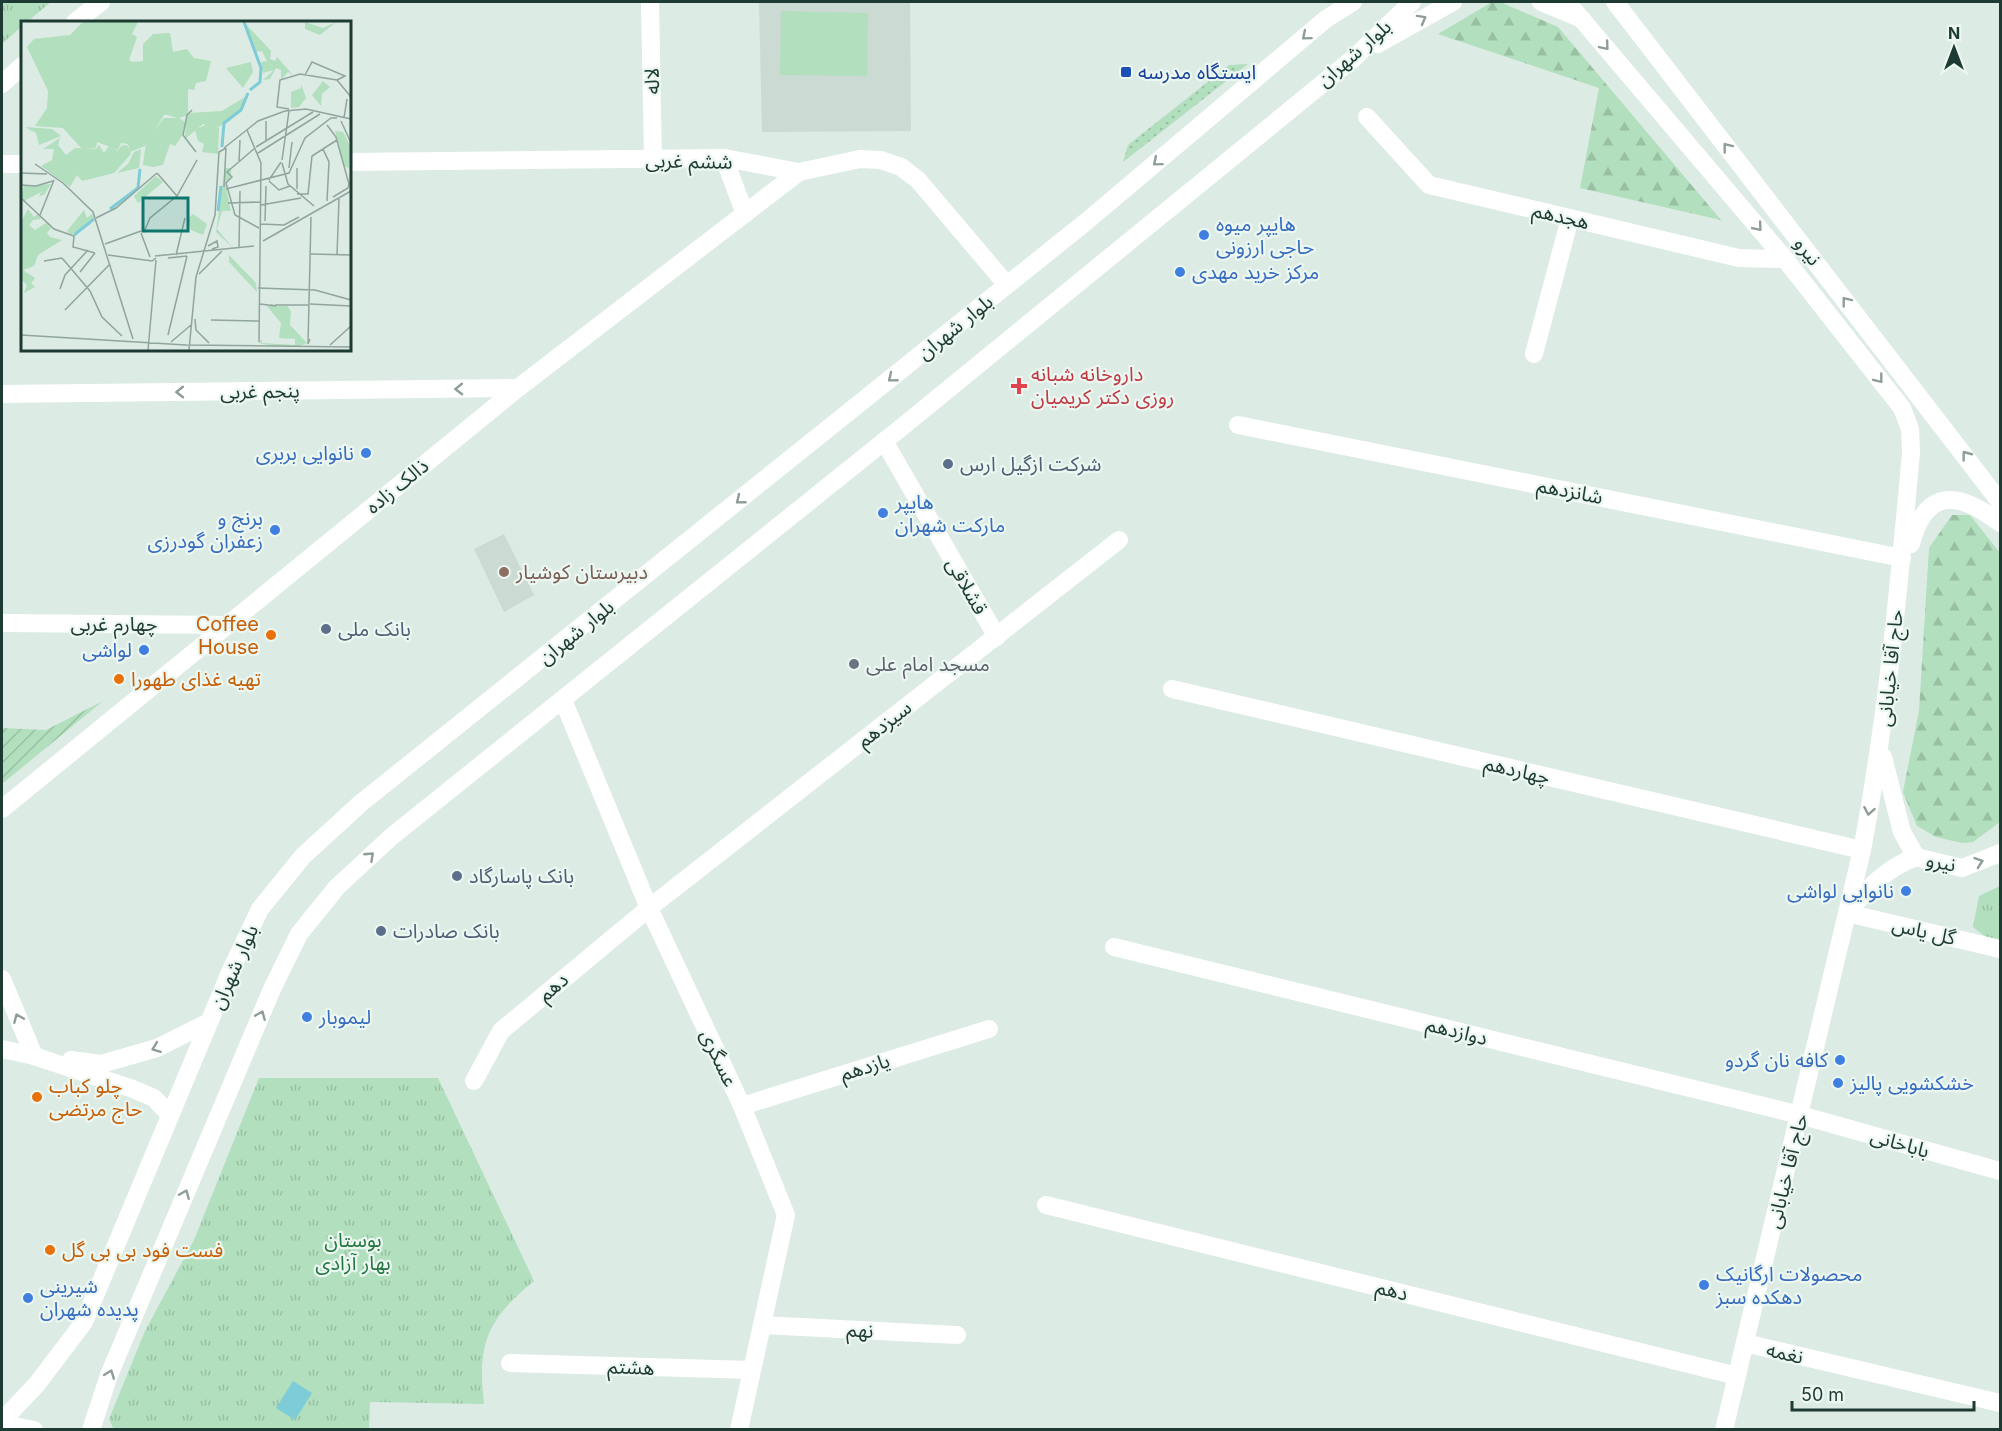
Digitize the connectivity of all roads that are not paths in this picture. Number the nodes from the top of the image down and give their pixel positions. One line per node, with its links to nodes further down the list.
1 (101, 2): 10 (street)
2 (650, 2): 16 (street, لاله)
3 (1353, 2): 22 (street, بلوار شهران, one-way to 22)
4 (1412, 2): 11 (street, بلوار شهران)
5 (1453, 2): 11 (street, one-way to 5)
6 (1541, 2): 9 (street)
7 (1567, 2): 9 (street, نیرو)
8 (1614, 2): 28 (street, نیرو, one-way to 8)
9 (1582, 19): 21 (street, نیرو, one-way to 21)
10 (76, 21)
11 (1355, 57): 27 (street, بلوار شهران)
12 (21, 67): 13 (street)
13 (2, 84)
14 (1367, 117): 20 (street, هجدهم)
15 (724, 158): 16 (street, ششم غربی); 18 (street, ششم غربی); 19 (street)
16 (653, 160): 17 (street, ششم غربی)
17 (351, 162)
18 (799, 172): 19 (street, ذالک زاده); 22 (street, ششم غربی)
19 (745, 214): 24 (street, ذالک زاده)
20 (1570, 218): 21 (street, هجدهم); 23 (street)
21 (1785, 260): 31 (street, نیرو, one-way to 31)
22 (1007, 285): 48 (street, بلوار شهران, one-way to 48)
23 (1534, 354)
24 (518, 388): 25 (street, پنجم غربی, one-way to 25); 34 (street, ذالک زاده)
25 (2, 394)
26 (1238, 425): 31 (street, شانزدهم)
27 (884, 441): 35 (street, قشلاقی); 37 (street, بلوار شهران)
28 (2001, 502)
29 (2001, 524): 32 (street)
30 (1119, 540): 35 (street, سیزدهم)
31 (1902, 558): 32 (street)
32 (1899, 587): 38 (street, حاج آقا خیابانی)
33 (2, 623): 34 (street, چهارم غربی)
34 (227, 625): 39 (street, ذالک زاده)
35 (996, 637): 43 (street, سیزدهم)
36 (1172, 689): 40 (street, چهاردهم)
37 (562, 700): 43 (street, عسگری); 68 (street, بلوار شهران, one-way to 37)
38 (1881, 749): 40 (street, حاج آقا خیابانی, one-way to 40); 42 (street, حاج آقا خیابانی)
39 (2, 809)
40 (1862, 850): 44 (street, حاج آقا خیابانی)
41 (2001, 853): 42 (street, نیرو, one-way to 41)
42 (1916, 857): 44 (street)
43 (649, 908): 52 (street, دهم); 53 (street, عسگری)
44 (1847, 913): 46 (street, گل یاس); 55 (street, حاج آقا خیابانی)
45 (1114, 947): 55 (street, دوازدهم)
46 (2001, 949)
47 (2, 980): 51 (street, one-way to 47)
48 (209, 1022): 51 (street, one-way to 51); 54 (street, بلوار شهران)
49 (989, 1029): 53 (street, یازدهم)
50 (2, 1049): 51 (street)
51 (34, 1056): 54 (street)
52 (474, 1081)
53 (742, 1106): 58 (street, عسگری)
54 (170, 1115): 65 (street, بلوار شهران)
55 (1800, 1115): 56 (street, باباخانی); 60 (street, حاج آقا خیابانی)
56 (2001, 1171)
57 (1046, 1204): 63 (street, دهم)
58 (762, 1325): 59 (street, نهم); 62 (street, عسگری)
59 (957, 1335)
60 (1745, 1343): 63 (street, حاج آقا خیابانی); 64 (street, نغمه)
61 (510, 1363): 62 (street, هشتم)
62 (752, 1370): 69 (street, عسگری)
63 (1737, 1376): 70 (street, حاج آقا خیابانی)
64 (2001, 1402)
65 (2, 1421)
66 (2, 1428): 67 (street)
67 (34, 1430)
68 (91, 1430)
69 (739, 1430)
70 (1724, 1430)

